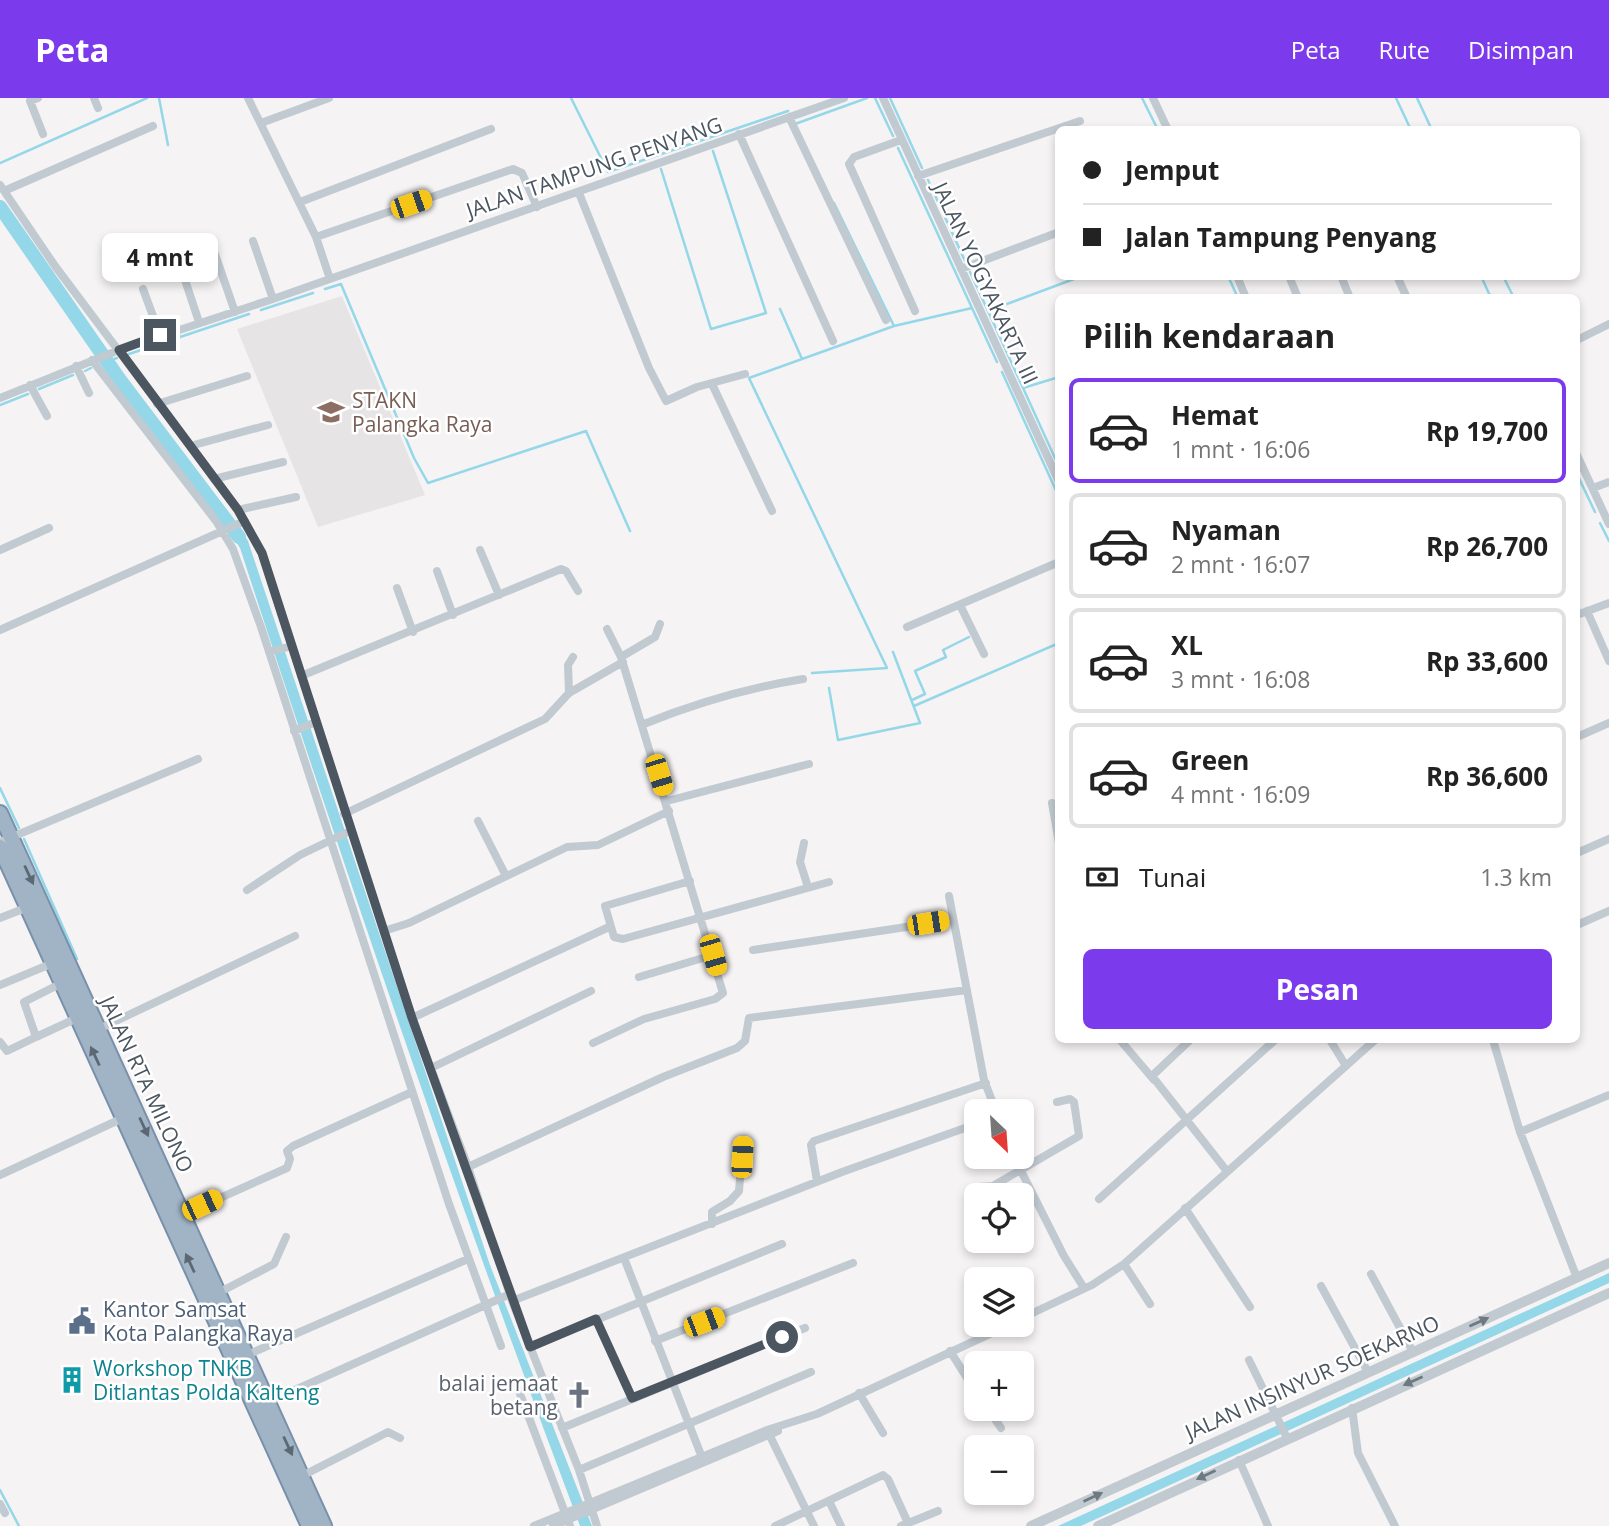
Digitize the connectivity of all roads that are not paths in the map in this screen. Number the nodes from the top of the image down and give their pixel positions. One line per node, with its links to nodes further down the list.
1 (94, 98): 8 (street)
2 (248, 98): 11 (street)
3 (329, 98): 11 (street)
4 (844, 98): 9 (street, JALAN TAMPUNG PENYANG)
5 (883, 98): 19 (street, JALAN YOGYAKARTA III)
6 (1153, 98): 14 (street)
7 (32, 99): 17 (street)
8 (98, 108)
9 (789, 117): 18 (street, JALAN TAMPUNG PENYANG); 36 (street)
10 (1080, 121): 13 (street)
11 (261, 123): 23 (street)
12 (153, 126): 21 (street)
13 (1065, 126)
14 (1166, 126)
15 (491, 129): 23 (street)
16 (1055, 129): 20 (street)
17 (43, 134)
18 (739, 135): 22 (street, JALAN TAMPUNG PENYANG); 41 (street)
19 (901, 140): 20 (street, JALAN YOGYAKARTA III); 34 (street)
20 (918, 176): 29 (street, JALAN YOGYAKARTA III)
21 (2, 188): 42 (street)
22 (579, 193): 24 (street, JALAN TAMPUNG PENYANG); 47 (street)
23 (300, 202): 26 (street)
24 (537, 207): 26 (street); 31 (street, JALAN TAMPUNG PENYANG)
25 (1055, 234): 29 (street)
26 (316, 237): 31 (street)
27 (253, 241): 33 (street)
28 (215, 254): 35 (street)
29 (961, 269): 57 (street, JALAN YOGYAKARTA III)
30 (184, 277): 37 (street)
31 (330, 279): 33 (street, JALAN TAMPUNG PENYANG)
32 (143, 289): 39 (street)
33 (273, 299): 35 (street, JALAN TAMPUNG PENYANG)
34 (915, 311)
35 (236, 312): 37 (street, JALAN TAMPUNG PENYANG)
36 (886, 320)
37 (199, 322): 39 (street, JALAN TAMPUNG PENYANG)
38 (1609, 324): 40 (street)
39 (160, 335): 42 (street, JALAN TAMPUNG PENYANG)
40 (1580, 338)
41 (833, 341)
42 (119, 350): 43 (street, JALAN TAMPUNG PENYANG); 51 (street)
43 (99, 358): 44 (street, JALAN TAMPUNG PENYANG); 68 (street)
44 (76, 366): 48 (street, JALAN TAMPUNG PENYANG); 49 (street)
45 (745, 374): 47 (street)
46 (247, 376): 51 (street)
47 (712, 384): 64 (street)
48 (30, 385): 50 (street, JALAN TAMPUNG PENYANG); 52 (street)
49 (89, 393)
50 (0, 398)
51 (157, 404): 54 (street)
52 (47, 416)
53 (268, 425): 54 (street)
54 (190, 446): 58 (street)
55 (283, 461): 58 (street)
56 (1580, 461): 60 (street)
57 (1055, 473)
58 (214, 479): 63 (street)
59 (1609, 482): 60 (street)
60 (1593, 488): 62 (street)
61 (296, 497): 63 (street)
62 (1606, 509): 66 (street)
63 (238, 510): 65 (street)
64 (772, 511)
65 (242, 523): 68 (street); 86 (street)
66 (1609, 524)
67 (49, 528): 69 (street)
68 (226, 530): 84 (street); 87 (street)
69 (0, 550)
70 (480, 550): 75 (street)
71 (1055, 564): 77 (street)
72 (437, 571): 80 (street)
73 (397, 588): 85 (street)
74 (578, 591): 75 (street)
75 (499, 595): 80 (street)
76 (1609, 603): 78 (street)
77 (960, 605): 82 (street); 88 (street)
78 (1587, 611): 79 (street); 91 (street)
79 (1580, 614)
80 (453, 615): 85 (street)
81 (660, 624): 90 (street)
82 (907, 627)
83 (607, 629): 90 (street)
84 (0, 630)
85 (413, 632): 92 (street)
86 (290, 646): 87 (street); 92 (street)
87 (271, 652): 97 (street)
88 (984, 654)
89 (573, 657): 94 (street)
90 (622, 660): 94 (street); 96 (street)
91 (1609, 661)
92 (301, 676): 97 (street)
93 (803, 679): 96 (street)
94 (569, 693): 105 (street)
95 (1609, 723): 98 (street)
96 (644, 724): 101 (street)
97 (304, 727): 105 (street); 108 (street)
98 (1580, 736)
99 (198, 759): 111 (street)
100 (809, 764): 101 (street)
101 (667, 801): 103 (street)
102 (1052, 803): 106 (street)
103 (669, 811): 113 (street); 114 (street)
104 (0, 813): 111 (highway, JALAN RTA MILONO)
105 (344, 814): 108 (street)
106 (1055, 820)
107 (478, 821): 113 (street)
108 (339, 836): 117 (street); 126 (street); 153 (street)
109 (1609, 839): 112 (street)
110 (804, 843): 116 (street)
111 (3, 848): 119 (highway, JALAN RTA MILONO); 138 (highway, JALAN RTA MILONO, one-way to 138)
112 (1580, 852)
113 (506, 876): 126 (street)
114 (690, 881): 121 (street); 125 (street)
115 (829, 882): 116 (street)
116 (808, 887): 121 (street)
117 (247, 890)
118 (949, 896): 123 (street)
119 (28, 907): 122 (street); 130 (highway, JALAN RTA MILONO)
120 (1609, 911): 124 (street)
121 (702, 916): 125 (street); 129 (street)
122 (0, 918)
123 (953, 920): 128 (street); 134 (street)
124 (1580, 924)
125 (609, 927): 137 (street)
126 (384, 931): 137 (street)
127 (295, 936): 138 (street)
128 (753, 950)
129 (713, 955): 131 (street); 141 (street)
130 (53, 962): 132 (highway, JALAN RTA MILONO); 133 (street)
131 (639, 977)
132 (62, 983): 136 (highway, JALAN RTA MILONO); 139 (street)
133 (0, 985)
134 (967, 990): 151 (street); 162 (street)
135 (591, 992): 149 (street)
136 (78, 1018): 139 (street); 152 (highway, JALAN RTA MILONO, one-way to 136)
137 (412, 1018): 149 (street)
138 (99, 1029): 152 (highway, JALAN RTA MILONO)
139 (36, 1037): 140 (street)
140 (0, 1042)
141 (593, 1043)
142 (1123, 1043): 150 (street)
143 (1188, 1043): 150 (street)
144 (1272, 1043): 158 (street)
145 (1332, 1043): 148 (street)
146 (1372, 1043): 148 (street)
147 (1494, 1043): 160 (street)
148 (1346, 1066): 163 (street)
149 (431, 1068): 162 (street)
150 (1154, 1080): 158 (street)
151 (986, 1083): 155 (street); 166 (street)
152 (118, 1088): 157 (highway, JALAN RTA MILONO); 170 (highway, JALAN RTA MILONO, one-way to 170)
153 (412, 1092): 170 (street); 175 (street)
154 (1609, 1095): 160 (street)
155 (992, 1099)
156 (1057, 1102): 164 (street)
157 (123, 1118): 165 (street); 222 (highway, JALAN RTA MILONO, one-way to 157)
158 (1185, 1120): 163 (street); 168 (street)
159 (964, 1128): 166 (street)
160 (1520, 1132): 180 (street)
161 (743, 1141): 171 (street)
162 (468, 1167): 185 (street)
163 (1226, 1170): 169 (street)
164 (1020, 1171): 167 (street); 182 (street)
165 (0, 1175)
166 (817, 1181): 171 (street)
167 (998, 1183)
168 (1099, 1199)
169 (1185, 1208): 178 (street); 189 (street)
170 (184, 1214): 183 (highway, JALAN RTA MILONO)
171 (712, 1224): 174 (street)
172 (286, 1237): 183 (street)
173 (782, 1244): 186 (street)
174 (624, 1258): 185 (street); 186 (street)
175 (468, 1259): 187 (street); 199 (street)
176 (853, 1263): 194 (street)
177 (1609, 1263): 180 (street, JALAN INSINYUR SOEKARNO)
178 (1124, 1264): 182 (street); 188 (street)
179 (1371, 1274): 198 (street)
180 (1577, 1278): 198 (street, JALAN INSINYUR SOEKARNO, one-way to 180)
181 (1321, 1286): 202 (street)
182 (1084, 1289): 190 (street)
183 (219, 1292): 199 (highway, JALAN RTA MILONO)
184 (1609, 1293): 209 (street, JALAN INSINYUR SOEKARNO, one-way to 209)
185 (508, 1297): 187 (street); 196 (street)
186 (640, 1301): 191 (street); 194 (street)
187 (488, 1304): 195 (street); 208 (street)
188 (1150, 1304)
189 (1250, 1307)
190 (1034, 1312)
191 (596, 1319): 196 (street); 207 (street)
192 (805, 1328): 204 (street)
193 (982, 1337): 197 (street)
194 (655, 1341): 204 (street)
195 (501, 1346)
196 (530, 1347): 213 (street)
197 (950, 1351): 203 (street); 206 (street)
198 (1413, 1352): 202 (street, JALAN INSINYUR SOEKARNO)
199 (247, 1355): 208 (highway, JALAN RTA MILONO)
200 (1249, 1360): 212 (street)
201 (811, 1372): 211 (street)
202 (1368, 1372): 212 (street, JALAN INSINYUR SOEKARNO)
203 (964, 1373)
204 (671, 1382): 207 (street); 211 (street)
205 (517, 1386): 229 (street)
206 (859, 1393): 215 (street); 216 (street)
207 (632, 1398): 213 (street)
208 (268, 1402): 221 (highway, JALAN RTA MILONO, one-way to 221)
209 (1352, 1408): 212 (street, JALAN INSINYUR SOEKARNO); 242 (street)
210 (996, 1421): 214 (street)
211 (687, 1423): 218 (street); 220 (street)
212 (1282, 1427): 219 (street, JALAN INSINYUR SOEKARNO); 239 (street, JALAN INSINYUR SOEKARNO, one-way to 212)
213 (562, 1428): 220 (street)
214 (1001, 1428)
215 (768, 1432): 218 (street); 227 (street)
216 (883, 1433)
217 (400, 1438): 221 (street)
218 (703, 1459): 225 (street)
219 (1239, 1460): 240 (street, JALAN INSINYUR SOEKARNO, one-way to 240); 241 (street)
220 (579, 1470): 225 (street)
221 (302, 1476): 222 (highway, JALAN RTA MILONO)
222 (304, 1497): 231 (highway, JALAN RTA MILONO); 232 (highway, JALAN RTA MILONO)
223 (829, 1501): 227 (street); 230 (street); 238 (street)
224 (0, 1504): 228 (street)
225 (586, 1507): 229 (street); 235 (street)
226 (938, 1511): 230 (street)
227 (807, 1512): 236 (street); 237 (street)
228 (5, 1513)
229 (569, 1517): 233 (street); 234 (street)
230 (905, 1524)
231 (309, 1526)
232 (324, 1526)
233 (534, 1526)
234 (553, 1526)
235 (597, 1526)
236 (775, 1526)
237 (814, 1526)
238 (841, 1526)
239 (1031, 1526)
240 (1098, 1526)
241 (1268, 1526)
242 (1395, 1526)

